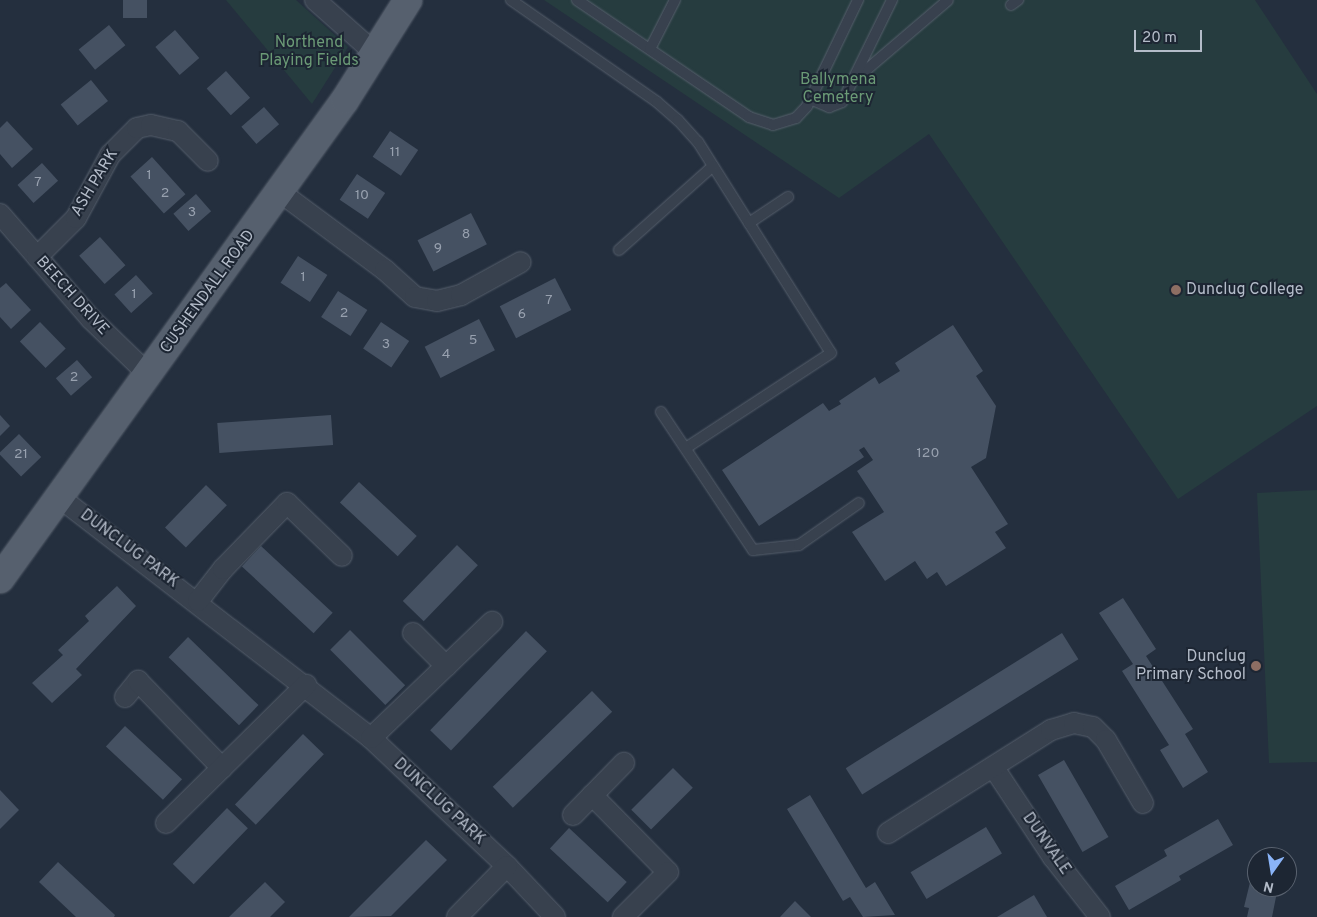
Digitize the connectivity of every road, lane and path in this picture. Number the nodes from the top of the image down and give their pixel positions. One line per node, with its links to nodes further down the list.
1 (315, 0): 10 (street)
2 (408, 0): 10 (main road, CUSHENDALL ROAD)
3 (511, 0): 14 (lane)
4 (577, 0): 9 (lane)
5 (675, 0): 9 (lane)
6 (858, 0): 12 (lane)
7 (892, 0): 11 (lane)
8 (948, 0): 11 (lane)
9 (650, 49): 12 (lane)
10 (375, 53): 15 (main road, CUSHENDALL ROAD)
11 (854, 80): 12 (lane)
12 (810, 100)
13 (208, 160): 20 (street, ASH PARK)
14 (713, 166): 18 (lane); 19 (lane)
15 (280, 192): 21 (street); 22 (main road, CUSHENDALL ROAD)
16 (788, 197): 18 (lane)
17 (0, 214): 20 (street, BEECH DRIVE)
18 (750, 223): 24 (lane)
19 (619, 250)
20 (37, 257): 22 (street, BEECH DRIVE)
21 (521, 262)
22 (148, 374): 25 (main road, CUSHENDALL ROAD)
23 (661, 412): 24 (lane)
24 (686, 448): 26 (lane)
25 (59, 497): 28 (main road, CUSHENDALL ROAD); 29 (street, DUNCLUG PARK)
26 (859, 503)
27 (342, 556): 29 (street)
28 (0, 579)
29 (198, 601): 33 (street, DUNCLUG PARK)
30 (492, 622): 32 (street)
31 (413, 633): 32 (street)
32 (446, 666): 35 (street)
33 (306, 685): 35 (street, DUNCLUG PARK); 37 (street)
34 (125, 697): 37 (street)
35 (372, 738): 44 (street, DUNCLUG PARK)
36 (624, 763): 39 (street)
37 (222, 768): 42 (street)
38 (994, 768): 40 (street); 43 (street); 48 (street, DUNVALE)
39 (592, 795): 41 (street); 47 (street)
40 (1143, 803)
41 (572, 814)
42 (166, 823)
43 (888, 833)
44 (508, 866): 45 (street); 46 (street, DUNCLUG PARK)
45 (457, 917)
46 (555, 917)
47 (623, 917)
48 (1100, 917)

